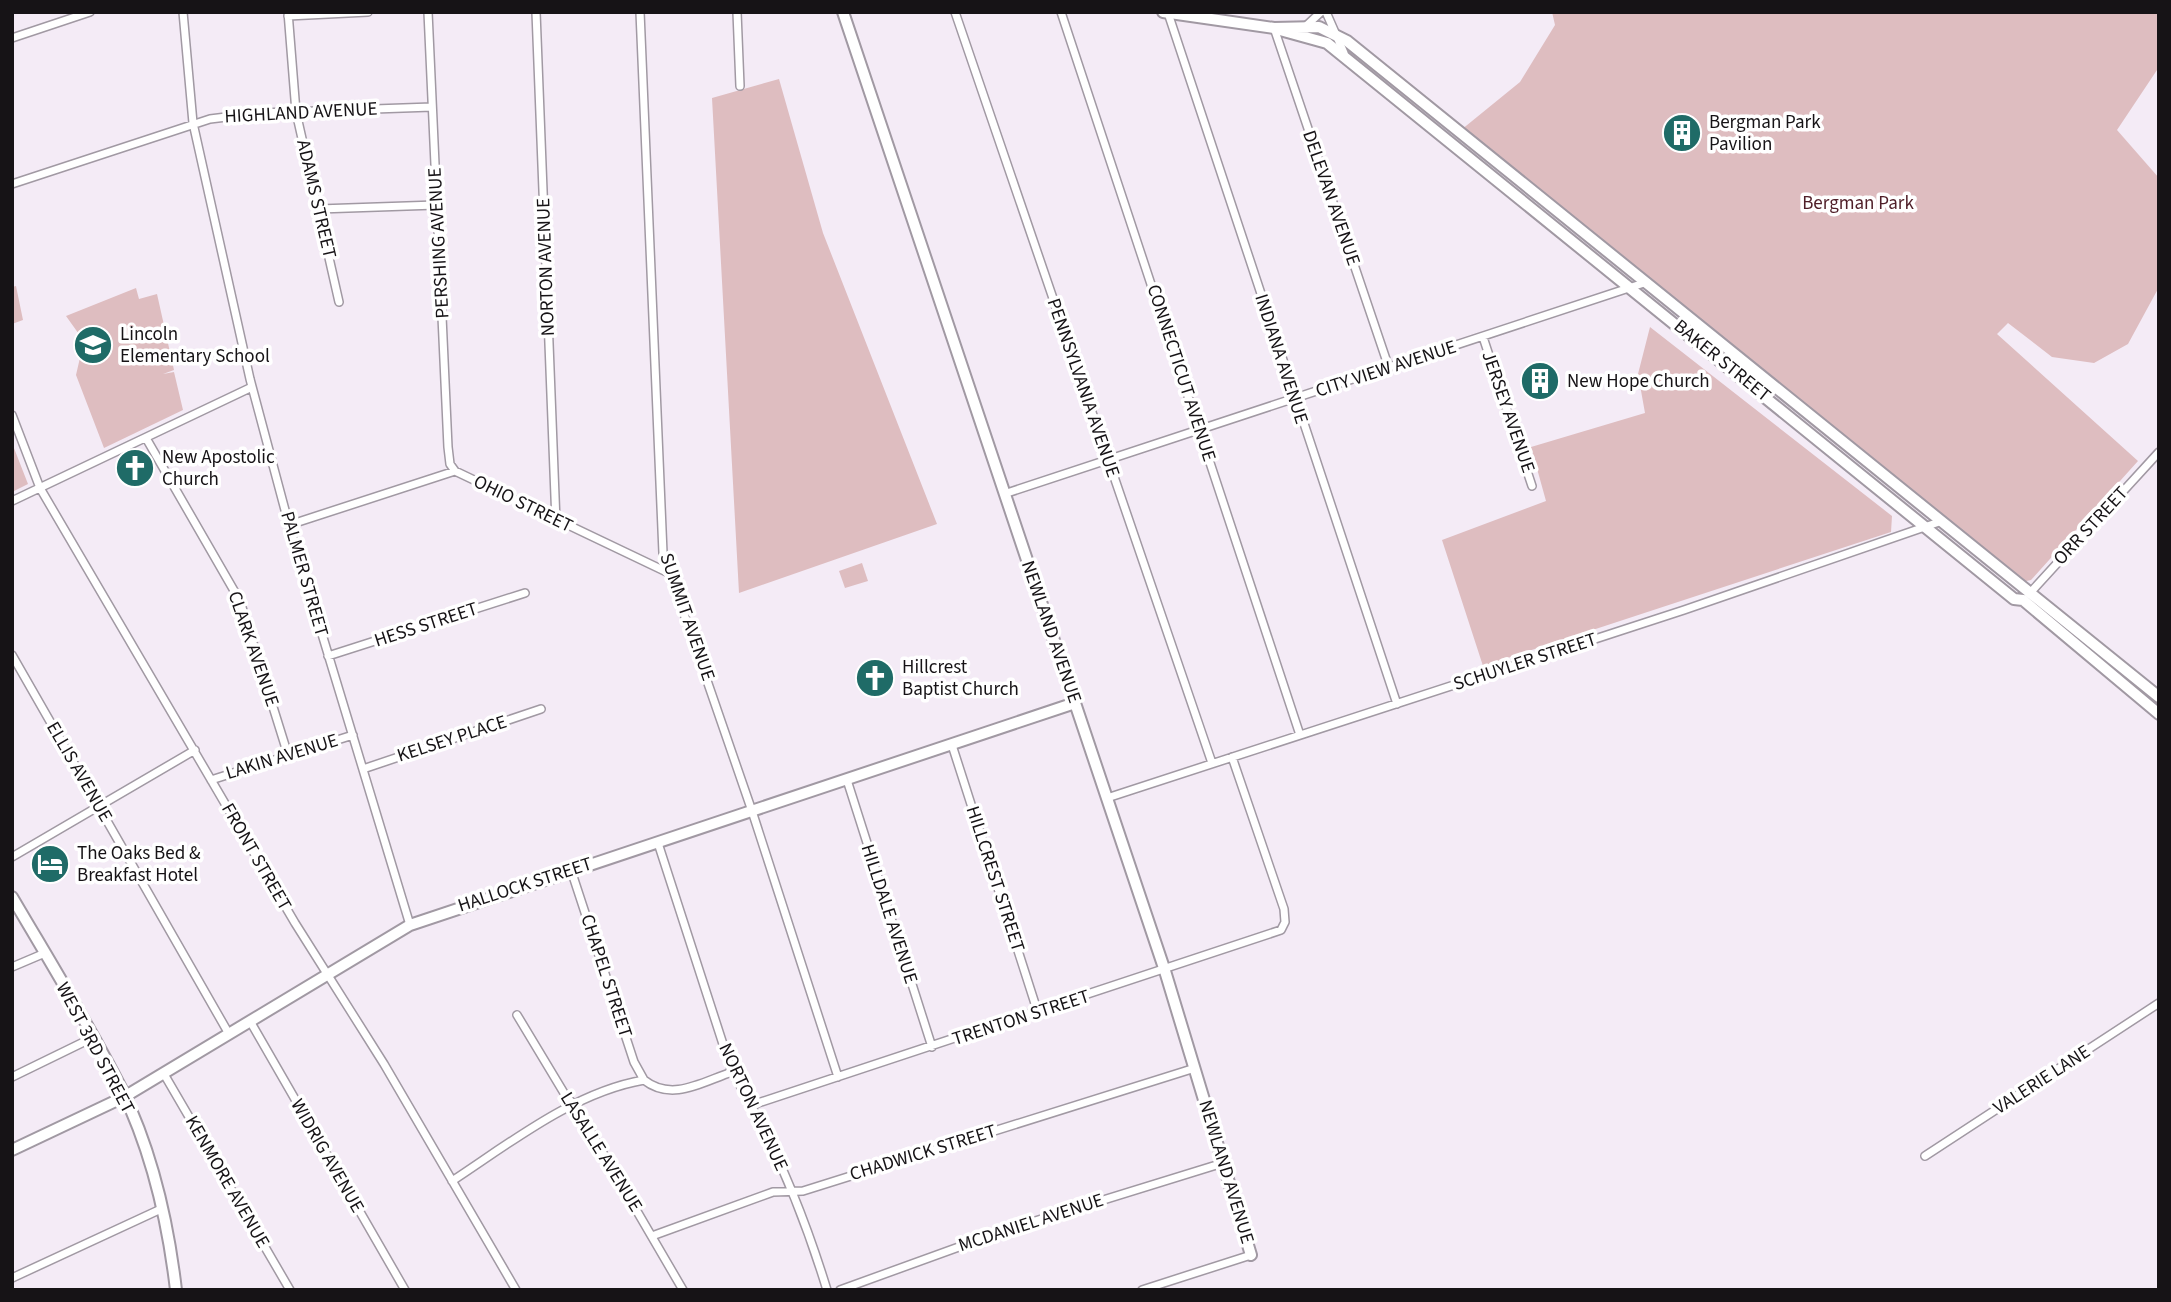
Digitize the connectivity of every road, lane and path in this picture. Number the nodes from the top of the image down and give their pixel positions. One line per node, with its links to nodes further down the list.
1 (90, 12): 18 (street)
2 (183, 12): 23 (street, PALMER STREET)
3 (368, 12): 14 (street)
4 (428, 12): 21 (street, PERSHING AVENUE)
5 (536, 12): 45 (street, NORTON AVENUE)
6 (640, 12): 48 (street, SUMMIT AVENUE)
7 (737, 12): 20 (street)
8 (843, 12): 42 (street, NEWLAND AVENUE)
9 (955, 12): 38 (street, PENNSYLVANIA AVENUE)
10 (1061, 12): 35 (street, CONNECTICUT AVENUE)
11 (1321, 12): 15 (street)
12 (1326, 12): 17 (street)
13 (1165, 13): 16 (street, BAKER STREET); 33 (street, INDIANA AVENUE)
14 (288, 14): 22 (street, ADAMS STREET)
15 (1301, 27): 16 (street, BAKER STREET); 17 (street, BAKER STREET)
16 (1274, 28): 19 (street, BAKER STREET); 31 (street, DELEVAN AVENUE)
17 (1335, 33): 19 (street); 27 (street, BAKER STREET)
18 (12, 38)
19 (1353, 63): 28 (street, BAKER STREET)
20 (740, 86)
21 (432, 107): 22 (street, HIGHLAND AVENUE); 25 (street, PERSHING AVENUE)
22 (296, 112): 23 (street, HIGHLAND AVENUE); 26 (street, ADAMS STREET)
23 (193, 122): 24 (street, HIGHLAND AVENUE); 32 (street, PALMER STREET)
24 (12, 184)
25 (436, 205): 26 (street); 39 (street, PERSHING AVENUE)
26 (319, 209): 29 (street, ADAMS STREET)
27 (1647, 282): 28 (street, CITY VIEW AVENUE); 44 (street, BAKER STREET)
28 (1631, 287): 30 (street, CITY VIEW AVENUE); 47 (street, BAKER STREET)
29 (339, 302)
30 (1483, 337): 31 (street, CITY VIEW AVENUE); 40 (street, JERSEY AVENUE)
31 (1389, 368): 33 (street, CITY VIEW AVENUE)
32 (252, 387): 36 (street); 46 (street, PALMER STREET)
33 (1294, 399): 35 (street, CITY VIEW AVENUE); 55 (street, INDIANA AVENUE)
34 (12, 415): 41 (street, FRONT STREET)
35 (1200, 429): 38 (street, CITY VIEW AVENUE); 59 (street, CONNECTICUT AVENUE)
36 (146, 438): 41 (street); 62 (street, CLARK AVENUE)
37 (2159, 452): 50 (street, ORR STREET)
38 (1107, 460): 42 (street, CITY VIEW AVENUE); 64 (street, PENNSYLVANIA AVENUE)
39 (455, 471): 45 (street, OHIO STREET); 46 (street, OHIO STREET)
40 (1532, 486)
41 (40, 488): 43 (street); 61 (street, FRONT STREET)
42 (1004, 494): 54 (street, NEWLAND AVENUE)
43 (12, 502)
44 (1941, 521): 47 (street, SCHUYLER STREET); 50 (street, BAKER STREET)
45 (556, 522): 48 (street, OHIO STREET)
46 (289, 525): 52 (street, PALMER STREET)
47 (1927, 526): 50 (street, BAKER STREET); 55 (street, SCHUYLER STREET)
48 (673, 575): 70 (street, SUMMIT AVENUE)
49 (525, 593): 52 (street, HESS STREET)
50 (2027, 596): 53 (street, BAKER STREET); 57 (street, BAKER STREET)
51 (12, 655): 69 (street, ELLIS AVENUE)
52 (328, 656): 58 (street, PALMER STREET)
53 (2159, 698)
54 (1075, 703): 60 (street, HALLOCK STREET); 68 (street, NEWLAND AVENUE)
55 (1397, 704): 59 (street, SCHUYLER STREET)
56 (541, 709): 65 (street, KELSEY PLACE)
57 (2159, 714)
58 (353, 735): 62 (street, LAKIN AVENUE); 65 (street, PALMER STREET)
59 (1300, 735): 63 (street, SCHUYLER STREET)
60 (952, 745): 67 (street, HALLOCK STREET); 81 (street, HILLCREST STREET)
61 (195, 750): 66 (street, FRONT STREET); 69 (street)
62 (288, 755): 66 (street, LAKIN AVENUE)
63 (1232, 757): 64 (street, SCHUYLER STREET); 78 (street, TRENTON STREET)
64 (1212, 763): 68 (street, SCHUYLER STREET)
65 (363, 769): 75 (street, PALMER STREET)
66 (211, 780): 79 (street, FRONT STREET)
67 (847, 780): 70 (street, HALLOCK STREET); 86 (street, HILLDALE AVENUE)
68 (1107, 798): 78 (street, NEWLAND AVENUE)
69 (99, 806): 72 (street); 84 (street, ELLIS AVENUE)
70 (752, 811): 71 (street, HALLOCK STREET); 91 (street, SUMMIT AVENUE)
71 (658, 843): 73 (street, HALLOCK STREET); 88 (street, NORTON AVENUE)
72 (12, 857)
73 (571, 870): 75 (street, HALLOCK STREET); 92 (street, CHAPEL STREET)
74 (12, 897): 76 (street, WEST 3RD STREET)
75 (410, 925): 79 (street, HALLOCK STREET)
76 (45, 953): 77 (street); 85 (street, WEST 3RD STREET)
77 (12, 967)
78 (1165, 971): 81 (street, TRENTON STREET); 87 (street, NEWLAND AVENUE)
79 (328, 974): 83 (street, HALLOCK STREET); 99 (street, FRONT STREET)
80 (2159, 1003): 97 (street, VALERIE LANE)
81 (1038, 1013): 86 (street, TRENTON STREET)
82 (517, 1015): 94 (street, LASALLE AVENUE)
83 (250, 1021): 84 (street, HALLOCK STREET); 107 (street, WIDRIG AVENUE)
84 (229, 1034): 89 (street, HALLOCK STREET)
85 (92, 1038): 90 (street); 93 (street, WEST 3RD STREET)
86 (932, 1047): 91 (street, TRENTON STREET)
87 (1195, 1068): 98 (street, NEWLAND AVENUE); 100 (street, CHADWICK STREET)
88 (732, 1072): 92 (street); 95 (street, NORTON AVENUE)
89 (164, 1074): 93 (street, HALLOCK STREET); 106 (street, KENMORE AVENUE)
90 (12, 1077)
91 (838, 1077): 95 (street, TRENTON STREET)
92 (644, 1080): 94 (street)
93 (124, 1097): 96 (street, HALLOCK STREET); 101 (street, WEST 3RD STREET)
94 (575, 1105): 99 (street); 102 (street, LASALLE AVENUE)
95 (752, 1105): 100 (street, NORTON AVENUE)
96 (12, 1150)
97 (1925, 1156)
98 (1223, 1163): 103 (street, NEWLAND AVENUE); 111 (street, MCDANIEL AVENUE)
99 (452, 1181): 108 (street, FRONT STREET)
100 (791, 1191): 102 (street, CHADWICK STREET); 110 (street, NORTON AVENUE)
101 (161, 1209): 104 (street); 105 (street, WEST 3RD STREET)
102 (652, 1236): 109 (street, LASALLE AVENUE)
103 (1251, 1255): 112 (street)
104 (12, 1278)
105 (176, 1290)
106 (290, 1290)
107 (405, 1290)
108 (516, 1290)
109 (683, 1290)
110 (827, 1290)
111 (841, 1290)
112 (1142, 1290)

